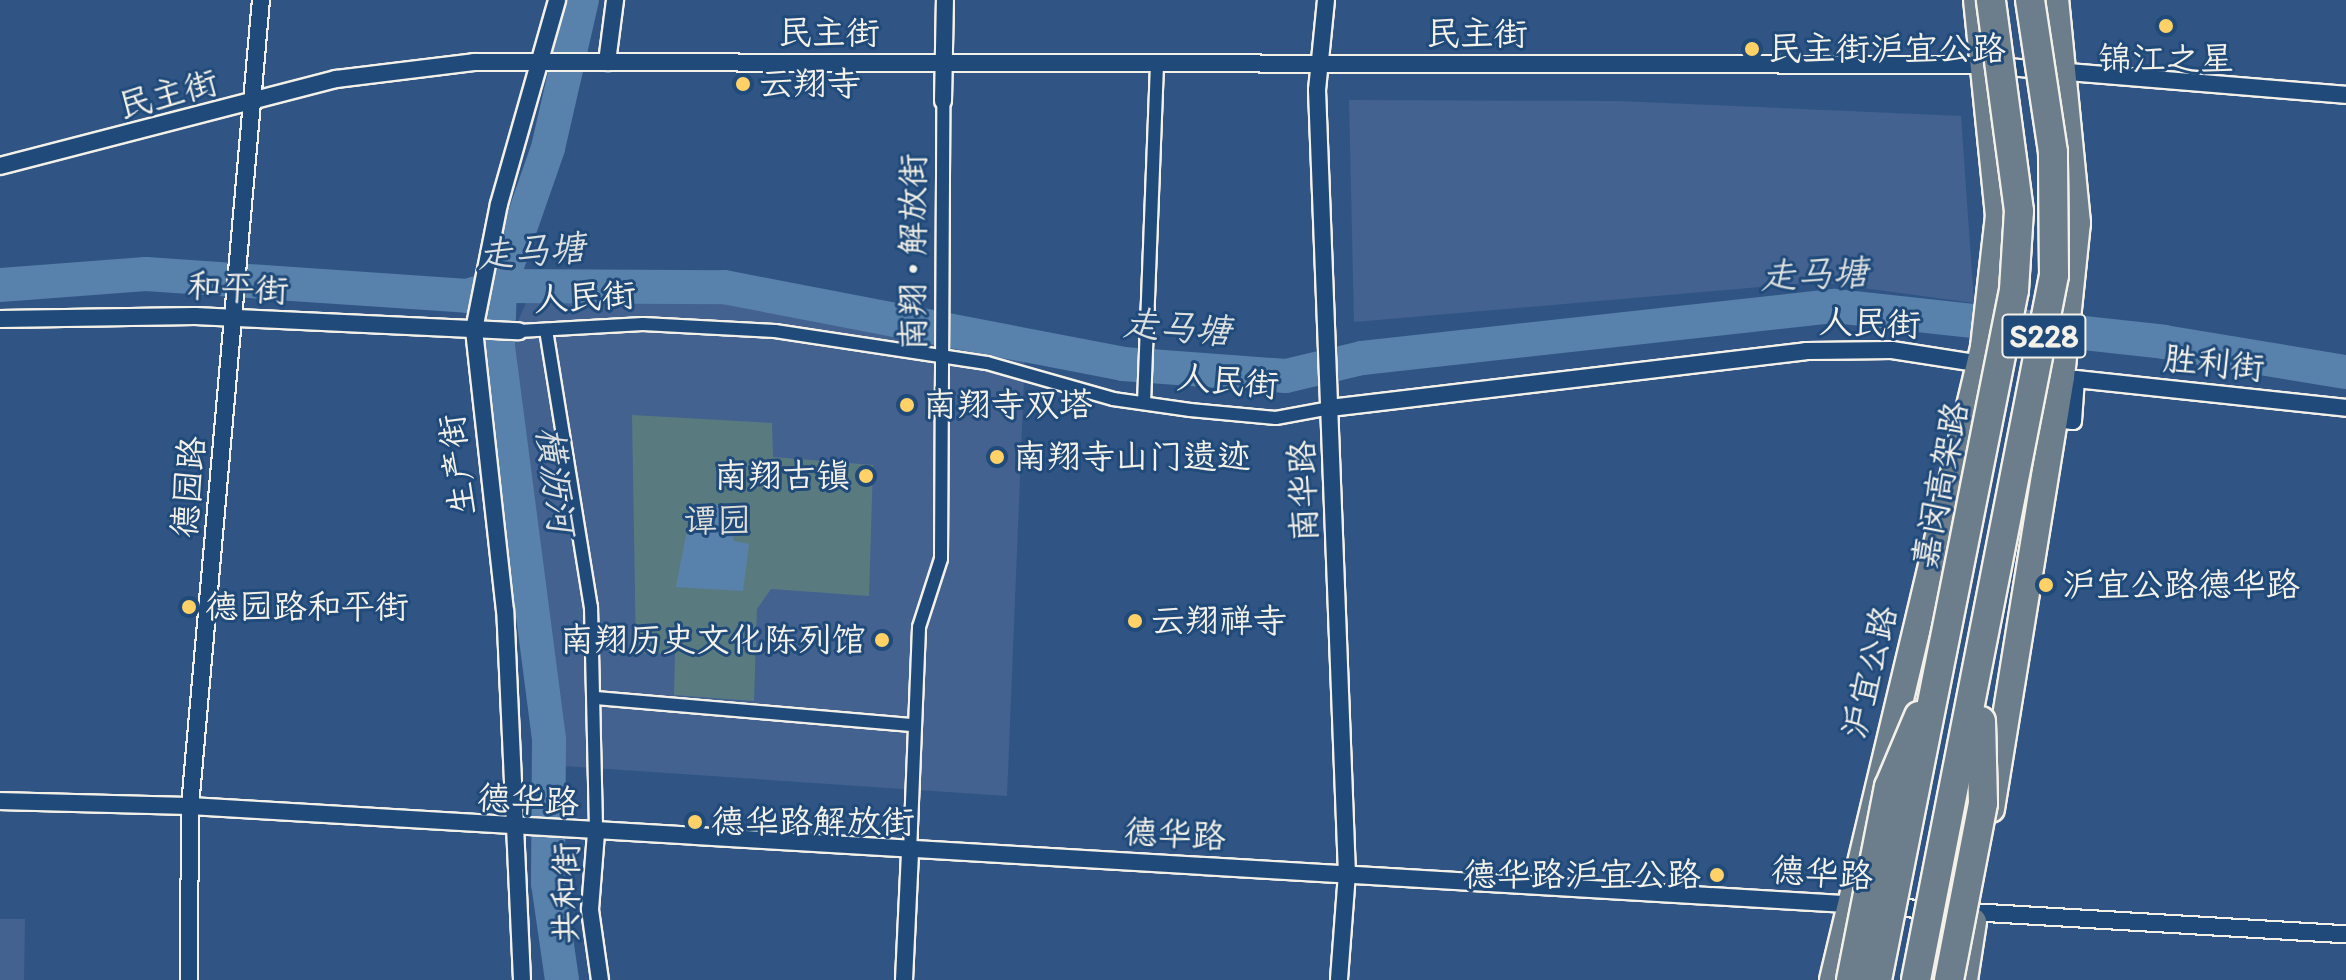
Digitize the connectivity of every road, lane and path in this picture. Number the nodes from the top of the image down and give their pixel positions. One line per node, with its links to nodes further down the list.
1 (261, 0): 19 (street, 德园路)
2 (557, 0): 10 (street, 生产街)
3 (615, 0): 11 (street)
4 (945, 0): 12 (street, 南翔 • 解放街)
5 (1326, 0): 14 (street, 南华路)
6 (1977, 0): 15 (main road, 沪宜公路)
7 (1991, 0): 32 (highway, 嘉闵高架路 / S228, bridge)
8 (2030, 0): 33 (highway, S228, bridge)
9 (2055, 0): 16 (main road)
10 (543, 62): 11 (street, 民主街); 19 (street, 民主街); 23 (street, 生产街)
11 (607, 62): 12 (street, 民主街)
12 (946, 63): 13 (street, 民主街); 18 (street, 南翔 • 解放街)
13 (1157, 63): 14 (street, 民主街); 29 (street)
14 (1318, 63): 15 (street, 民主街); 30 (street, 南华路)
15 (1982, 65): 16 (street, 民主街); 26 (main road, 沪宜公路)
16 (2064, 70): 17 (street, 民主街); 28 (main road)
17 (2346, 95)
18 (943, 101): 27 (street, 南翔 • 解放街)
19 (252, 102): 20 (street, 民主街); 21 (street, 德园路)
20 (0, 166)
21 (233, 317): 22 (street, 和平街); 23 (street, 和平街); 37 (street, 德园路)
22 (0, 319)
23 (474, 330): 25 (street, 人民街); 38 (street, 生产街)
24 (546, 330): 25 (street, 人民街); 27 (street, 人民街); 34 (street, 共和街)
25 (519, 331)
26 (1982, 356): 30 (street, 人民街); 42 (main road, 沪宜公路)
27 (943, 357): 29 (street, 人民街); 35 (street, 南翔 • 解放街)
28 (2069, 370): 31 (street, 胜利街); 43 (main road)
29 (1144, 403): 30 (street, 人民街)
30 (1330, 408): 41 (street, 南华路)
31 (2346, 408)
32 (1942, 664): 51 (highway, bridge); 52 (highway, 嘉闵高架路 / S228, bridge)
33 (1980, 668): 53 (highway, S228, bridge); 54 (highway, bridge)
34 (596, 698): 35 (street); 39 (street, 共和街)
35 (914, 725): 40 (street, 南翔 • 解放街)
36 (0, 801): 37 (street, 德华路)
37 (190, 806): 38 (street, 德华路); 45 (street, 德园路)
38 (515, 830): 39 (street, 德华路); 46 (street, 生产街)
39 (596, 833): 40 (street, 德华路); 47 (street, 共和街)
40 (910, 852): 41 (street, 德华路); 48 (street, 南翔 • 解放街)
41 (1347, 873): 42 (street, 德华路); 49 (street, 南华路)
42 (1849, 905): 43 (street, 德华路); 50 (main road, 沪宜公路)
43 (1975, 912): 44 (street, 德华路); 55 (main road)
44 (2346, 934)
45 (189, 980)
46 (522, 980)
47 (600, 980)
48 (904, 980)
49 (1339, 980)
50 (1833, 980)
51 (1851, 980)
52 (1877, 980)
53 (1916, 980)
54 (1949, 980)
55 (1964, 980)

